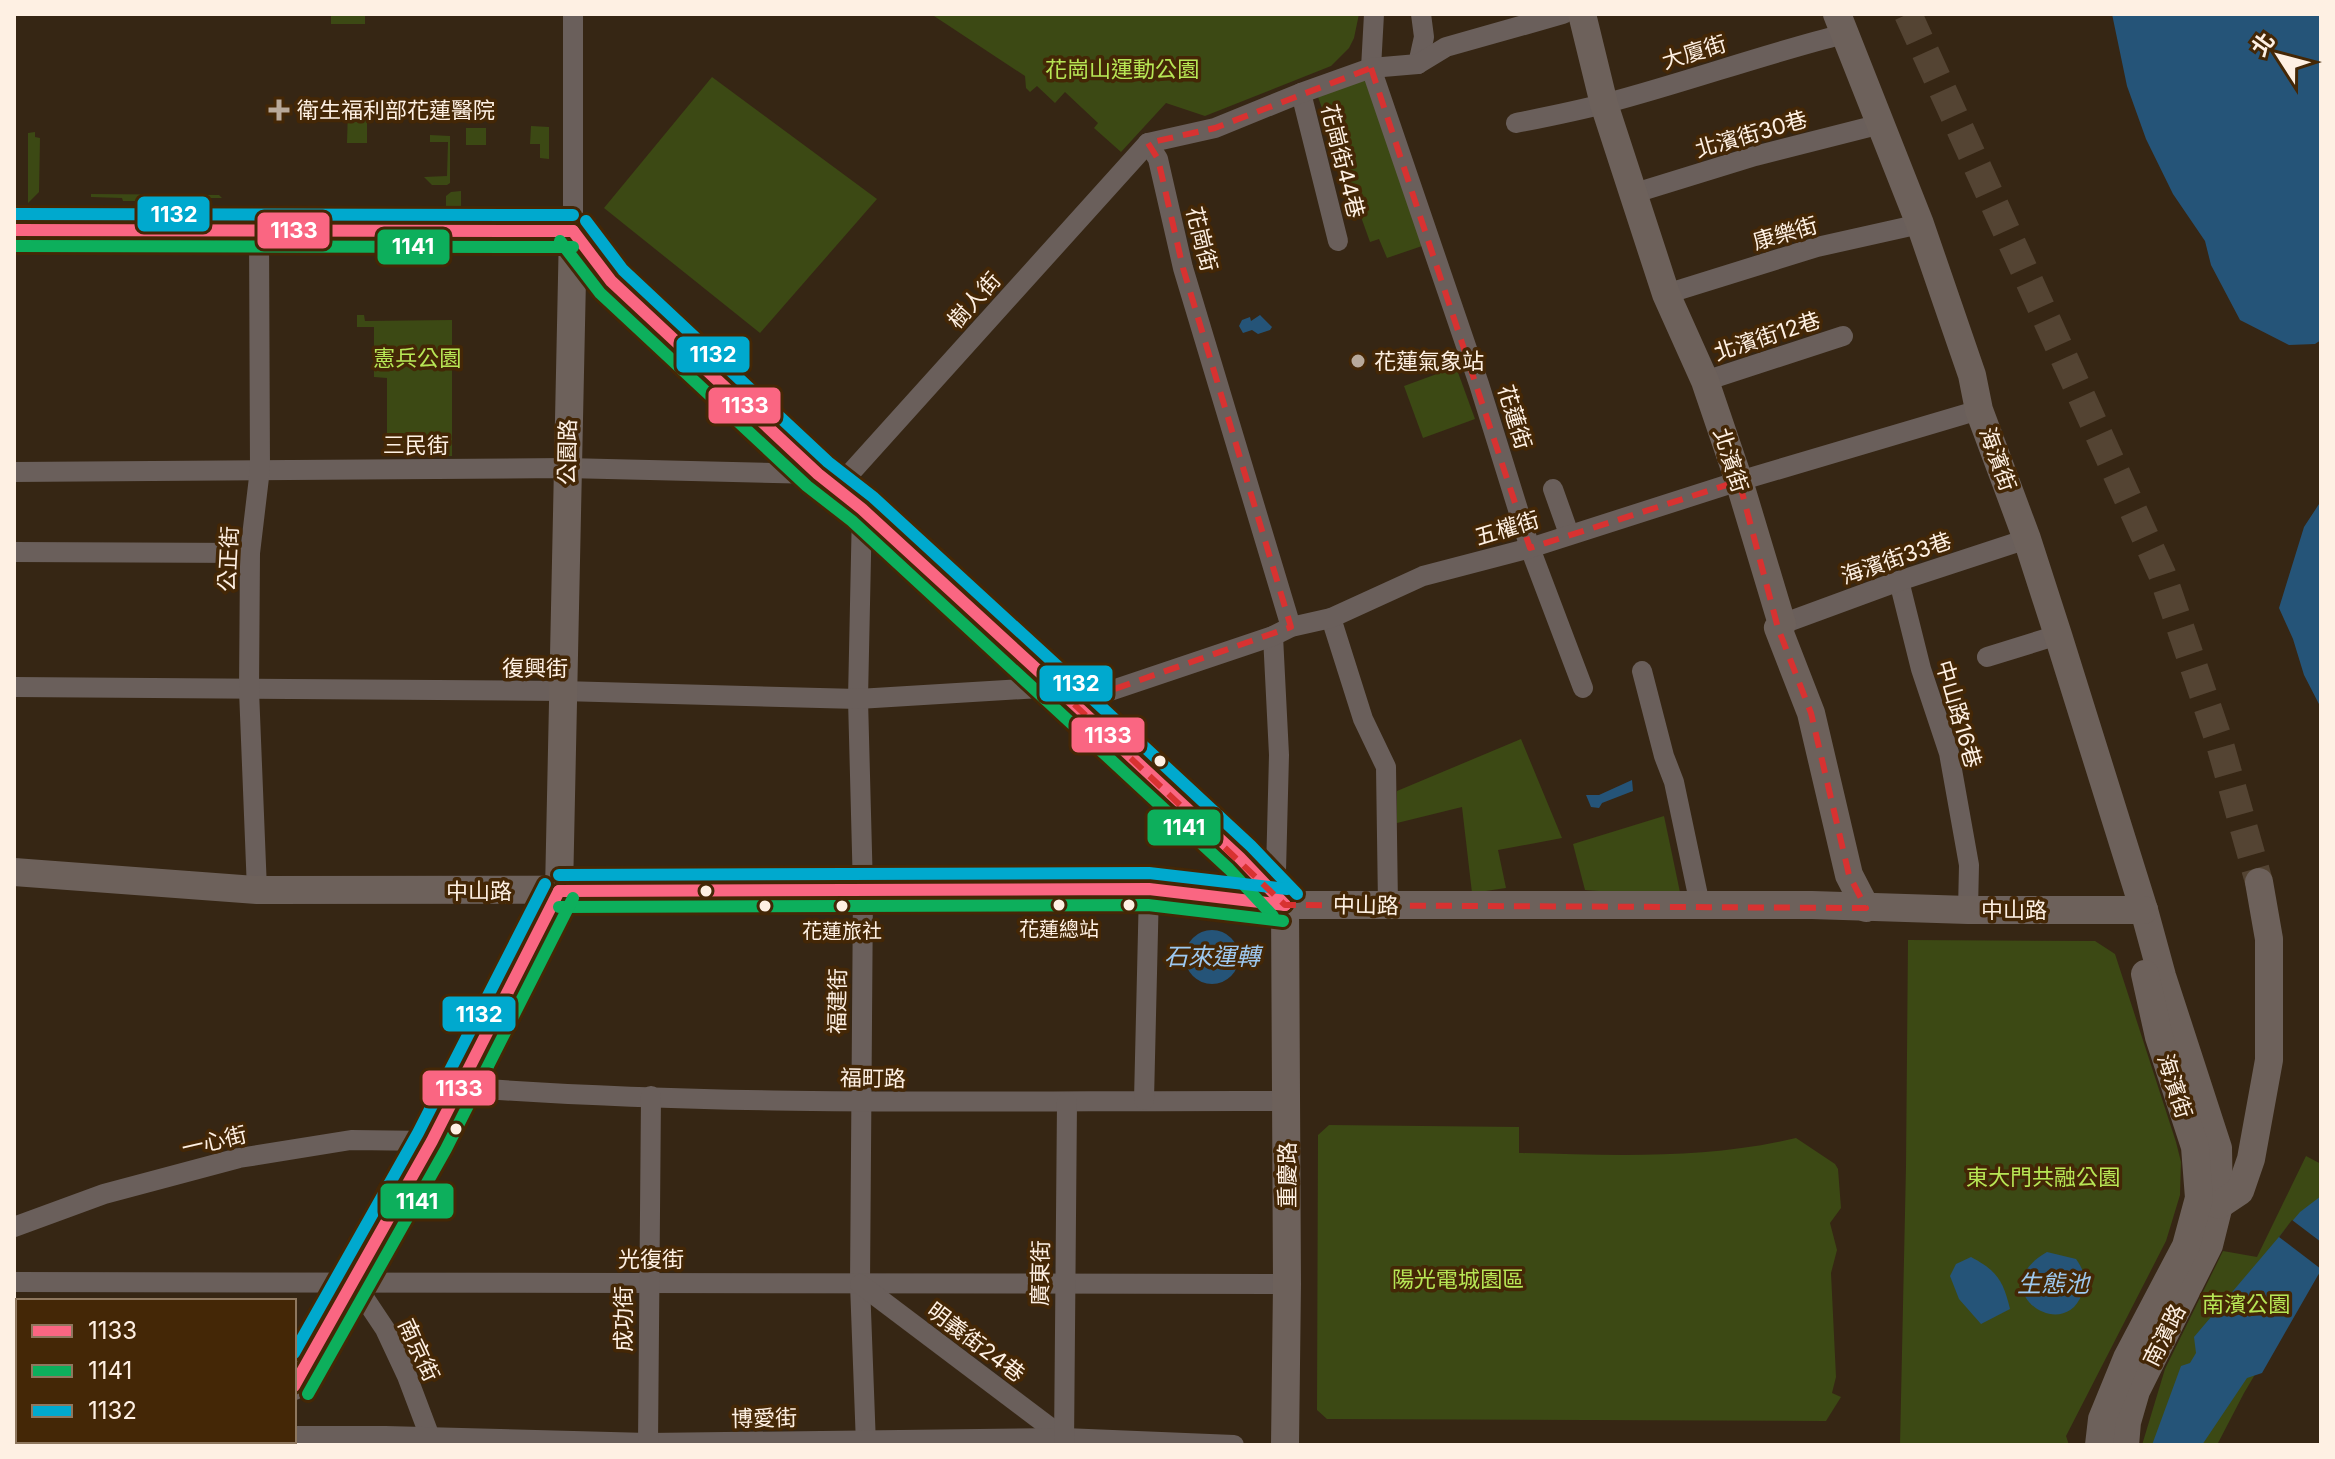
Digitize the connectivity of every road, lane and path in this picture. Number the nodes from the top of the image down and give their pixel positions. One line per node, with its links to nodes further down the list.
1 (573, 14): 18 (street, 公園路)
2 (1374, 14): 8 (street)
3 (1421, 14): 7 (street)
4 (1563, 14): 7 (street)
5 (1582, 14): 10 (street, 北濱街)
6 (1840, 24): 10 (street, 大廈街); 12 (street, 海濱街)
7 (1418, 64): 8 (street)
8 (1371, 68): 9 (street); 33 (street, 花蓮街)
9 (1301, 93): 13 (street); 19 (street, 花崗街44巷)
10 (1604, 104): 11 (street, 大廈街); 14 (street, 北濱街)
11 (1516, 123)
12 (1881, 124): 14 (street, 北濱街30巷); 15 (street, 海濱街)
13 (1148, 143): 28 (street, 樹人街); 39 (street, 花崗街)
14 (1635, 193): 20 (street, 北濱街)
15 (1920, 224): 20 (street, 康樂街); 23 (street, 海濱街)
16 (14, 230): 17 (street)
17 (259, 230): 18 (street); 25 (street, 公正街)
18 (573, 231): 24 (street, 公園路); 28 (street)
19 (1338, 241)
20 (1666, 294): 22 (street, 北濱街)
21 (1843, 336): 22 (street, 北濱街12巷)
22 (1705, 381): 27 (street, 北濱街)
23 (1979, 410): 27 (street, 五權街); 32 (street, 海濱街)
24 (566, 468): 25 (street, 三民街); 28 (street, 三民街); 47 (street, 公園路)
25 (260, 469): 26 (street, 三民街); 35 (street, 公正街)
26 (14, 472)
27 (1739, 481): 31 (street, 五權街); 38 (street, 北濱街)
28 (827, 482): 30 (street)
29 (1553, 489): 31 (street)
30 (862, 509): 44 (street); 48 (street, 福建街)
31 (1569, 534): 33 (street, 五權街)
32 (2027, 539): 36 (street, 海濱街33巷); 40 (street, 海濱街)
33 (1530, 548): 37 (street, 五權街); 45 (street, 花蓮街)
34 (14, 552): 35 (street)
35 (250, 553): 46 (street, 公正街)
36 (1899, 581): 38 (street, 海濱街33巷); 59 (street, 中山路16巷)
37 (1331, 618): 39 (street, 五權街); 56 (street)
38 (1782, 624): 58 (street, 北濱街)
39 (1282, 631): 44 (street, 五權街); 55 (street, 花崗街)
40 (2058, 635): 41 (street); 60 (street, 海濱街)
41 (1987, 657)
42 (1642, 671): 57 (street)
43 (14, 687): 46 (street, 復興街)
44 (1056, 687): 48 (street, 復興街); 55 (street)
45 (1583, 688)
46 (249, 690): 47 (street, 復興街); 52 (street, 公正街)
47 (562, 691): 48 (street, 復興街); 54 (street, 公園路)
48 (858, 699): 53 (street, 福建街)
49 (14, 872): 52 (street, 中山路)
50 (2259, 882): 61 (street)
51 (1149, 889): 53 (street, 中山路); 55 (street, 中山路); 64 (street)
52 (257, 890): 54 (street, 中山路)
53 (863, 890): 54 (street, 中山路); 66 (street, 福建街)
54 (559, 891): 62 (street)
55 (1285, 905): 56 (street, 中山路); 65 (street, 重慶路)
56 (1388, 905): 57 (street, 中山路)
57 (1700, 905): 58 (street, 中山路)
58 (1866, 908): 59 (street, 中山路)
59 (1968, 910): 60 (street, 中山路)
60 (2144, 910): 68 (street, 海濱街); 68 (street, 海濱街)
61 (2270, 1021): 68 (street); 70 (street)
62 (458, 1087): 63 (street, 福町路); 69 (street)
63 (651, 1096): 66 (street, 福町路); 74 (street, 成功街)
64 (1144, 1100): 65 (street, 福町路); 67 (street, 福町路)
65 (1287, 1101): 77 (street, 重慶路)
66 (859, 1102): 67 (street, 福町路); 75 (street, 福建街)
67 (1067, 1102): 76 (street, 廣東街)
68 (2210, 1140): 70 (street, 南濱路); 86 (street, 南濱路)
69 (432, 1141): 71 (street, 一心街); 72 (street)
70 (2219, 1205): 87 (street, 南濱路)
71 (14, 1227)
72 (353, 1281): 73 (street, 光復街); 74 (street, 光復街); 78 (street); 80 (street, 南京街)
73 (14, 1282)
74 (647, 1283): 75 (street, 光復街); 83 (street, 成功街)
75 (860, 1284): 76 (street, 光復街); 81 (street, 明義街24巷); 82 (street, 福建街)
76 (1064, 1284): 77 (street, 光復街); 81 (street, 廣東街)
77 (1287, 1284): 85 (street, 重慶路)
78 (296, 1382)
79 (296, 1436): 80 (street, 博愛街)
80 (430, 1441): 83 (street, 博愛街)
81 (1064, 1442): 82 (street, 博愛街); 84 (street, 博愛街)
82 (866, 1443): 83 (street, 博愛街)
83 (648, 1444)
84 (1234, 1445)
85 (1285, 1445)
86 (2099, 1445)
87 (2125, 1445)

